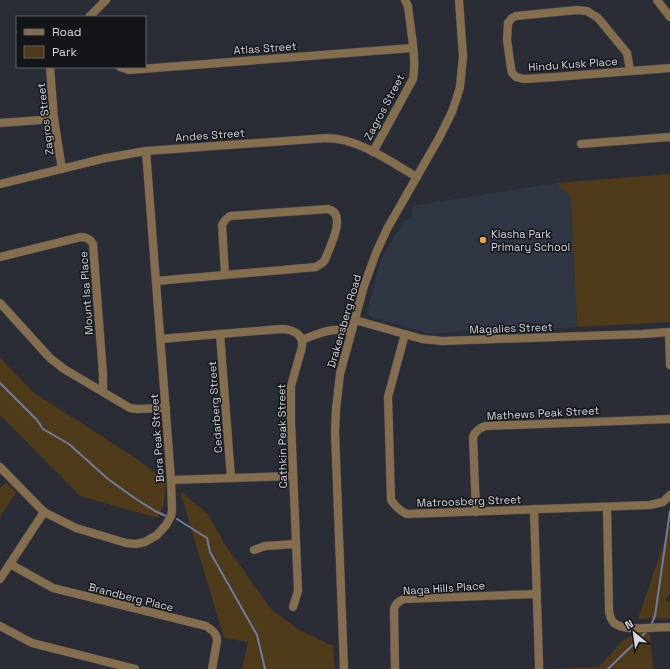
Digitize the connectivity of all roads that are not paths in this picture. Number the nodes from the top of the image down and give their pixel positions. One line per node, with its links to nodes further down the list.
1 (106, 0): 5 (street)
2 (405, 0): 7 (street, Zagros Street)
3 (459, 0): 19 (street, Drakensberg Road)
4 (657, 0): 6 (street)
5 (90, 16)
6 (670, 17)
7 (412, 48): 9 (street, Atlas Street); 17 (street, Zagros Street)
8 (50, 68): 12 (street, Zagros Street)
9 (123, 68)
10 (670, 68): 11 (street, Hindu Kusk Place)
11 (630, 70): 11 (street, Hindu Kusk Place)
12 (54, 119): 13 (street); 18 (street, Zagros Street)
13 (0, 124)
14 (670, 137): 15 (street)
15 (581, 144)
16 (146, 151): 17 (street, Andes Street); 18 (street, Andes Street); 23 (street, Bora Peak Street)
17 (373, 152): 19 (street, Andes Street)
18 (62, 169): 20 (street, Andes Street)
19 (417, 177): 25 (street, Drakensberg Road)
20 (0, 184)
21 (0, 257): 33 (street, Mount Isa Place)
22 (225, 275): 22 (street); 23 (street)
23 (156, 281): 30 (street, Bora Peak Street)
24 (0, 303): 33 (street)
25 (355, 320): 26 (street, Drakensberg Road); 29 (street, Magalies Street)
26 (352, 331): 31 (street); 55 (street, Drakensberg Road)
27 (670, 332): 29 (street, Magalies Street); 32 (street)
28 (220, 334): 30 (street); 31 (street); 38 (street, Cedarberg Street)
29 (406, 334): 44 (street, Matroosberg Street)
30 (160, 339): 34 (street, Bora Peak Street)
31 (302, 340): 37 (street, Cathkin Peak Street)
32 (670, 365)
33 (103, 391): 34 (street)
34 (166, 408): 39 (street, Bora Peak Street)
35 (670, 419): 44 (street, Mathews Peak Street)
36 (0, 467): 43 (street, Bora Peak Street)
37 (293, 476): 38 (street); 45 (street, Cathkin Peak Street)
38 (231, 478): 39 (street)
39 (171, 480): 43 (street, Bora Peak Street)
40 (670, 495): 41 (street, Matroosberg Street)
41 (607, 508): 42 (street, Matroosberg Street); 52 (street)
42 (534, 509): 44 (street, Matroosberg Street); 49 (street)
43 (44, 512): 47 (street)
44 (476, 512)
45 (296, 544): 46 (street); 50 (street, Cathkin Peak Street)
46 (254, 550)
47 (10, 564): 48 (street); 54 (street, Brandberg Place)
48 (0, 579)
49 (536, 594): 56 (street, Naga Hills Place); 57 (street)
50 (293, 607)
51 (0, 626): 53 (street)
52 (670, 627)
53 (135, 669)
54 (212, 669)
55 (344, 669)
56 (395, 669)
57 (538, 669)

